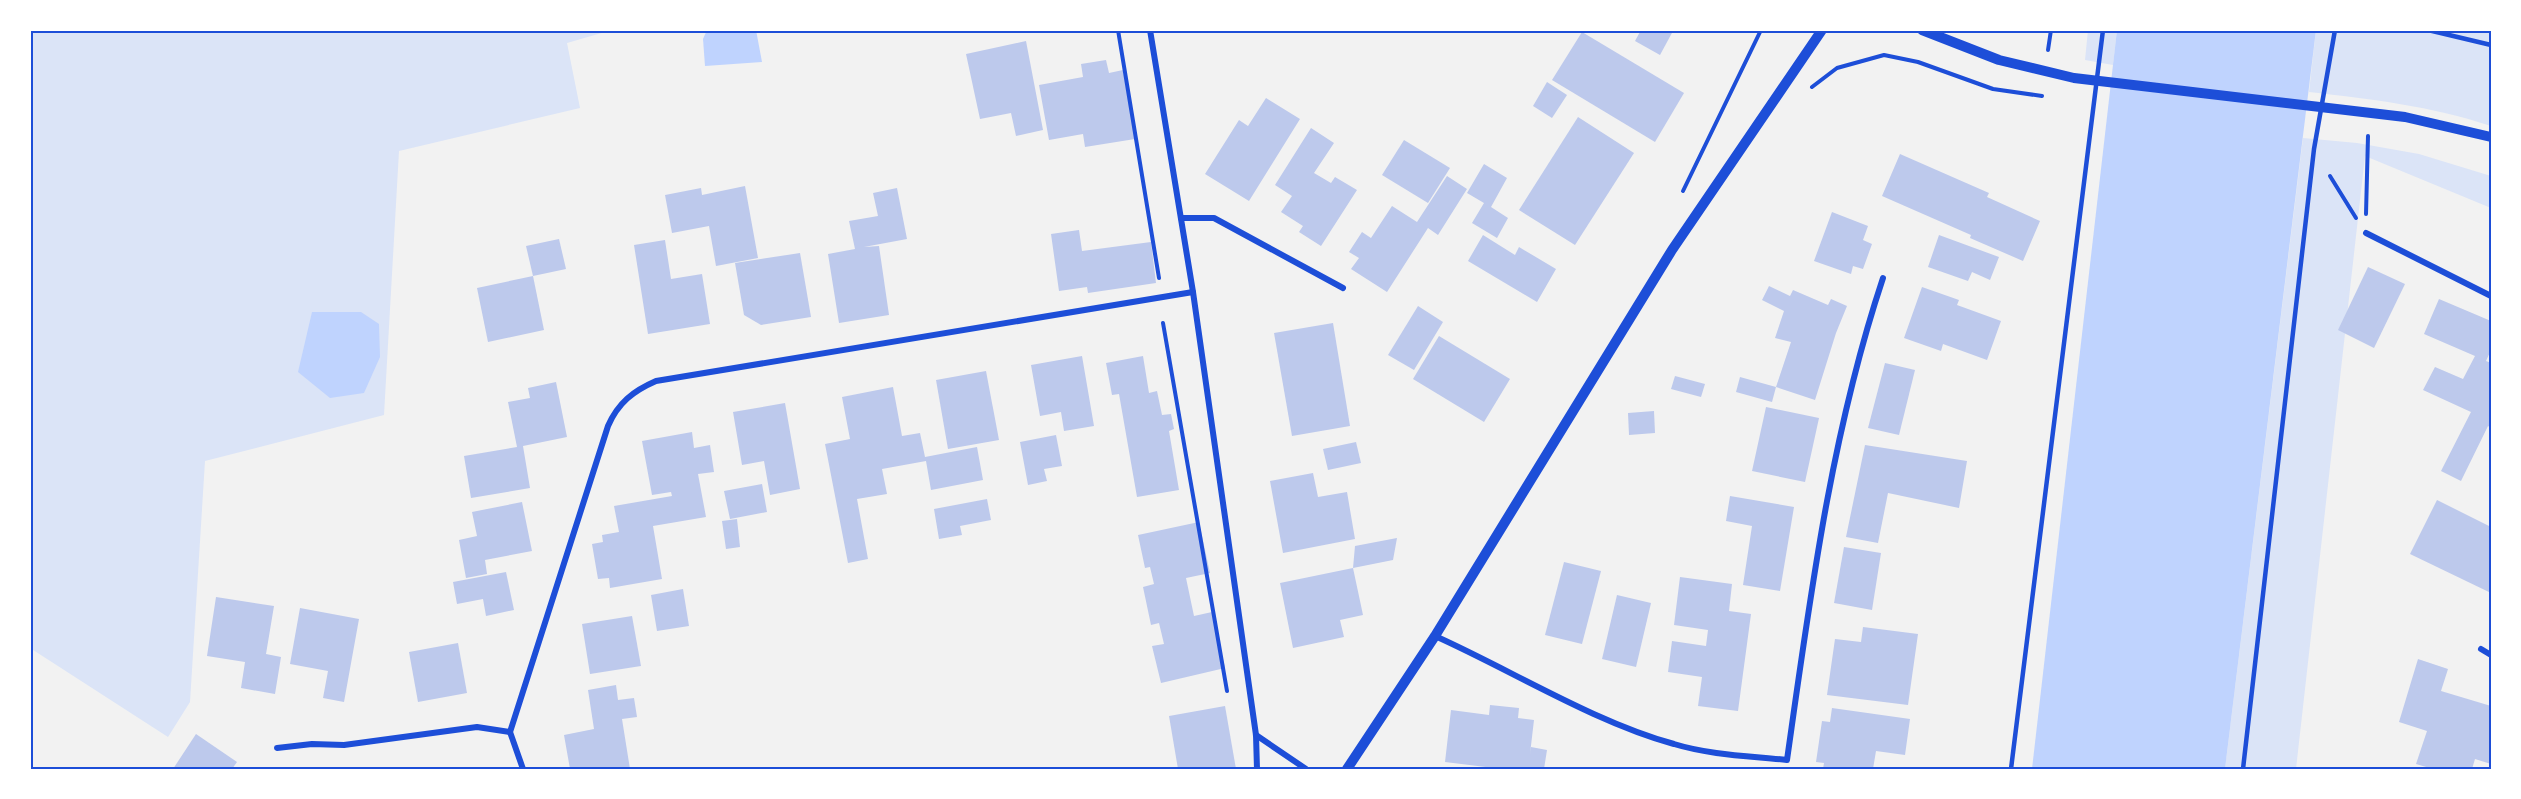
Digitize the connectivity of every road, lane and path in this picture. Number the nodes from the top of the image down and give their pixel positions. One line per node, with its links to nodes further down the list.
1 (1118, 30): 21 (path)
2 (1150, 30): 18 (street)
3 (1761, 30): 17 (path)
4 (1822, 30): 26 (street)
5 (1922, 30): 15 (street)
6 (2051, 30): 11 (path)
7 (2103, 30): 39 (lane)
8 (2335, 30): 16 (lane)
9 (2428, 30): 10 (lane)
10 (2491, 45)
11 (2048, 52)
12 (1805, 96): 13 (path)
13 (2049, 96)
14 (2370, 136): 19 (path)
15 (2491, 137)
16 (2314, 149): 19 (path); 40 (lane)
17 (1682, 197)
18 (1181, 218): 22 (street); 23 (street)
19 (2366, 233): 24 (street)
20 (1883, 278): 33 (street)
21 (1160, 285)
22 (1343, 288)
23 (1193, 292): 30 (street); 31 (street)
24 (2491, 296)
25 (1163, 323): 29 (path)
26 (1435, 636): 33 (street); 37 (street)
27 (2481, 650): 28 (street)
28 (2491, 655)
29 (1227, 693)
30 (510, 732): 32 (street); 34 (street)
31 (1256, 735): 35 (street); 36 (street)
32 (277, 748)
33 (1787, 760): 38 (street)
34 (523, 769)
35 (1257, 769)
36 (1306, 769)
37 (1347, 769)
38 (1786, 769)
39 (2011, 769)
40 (2243, 769)

